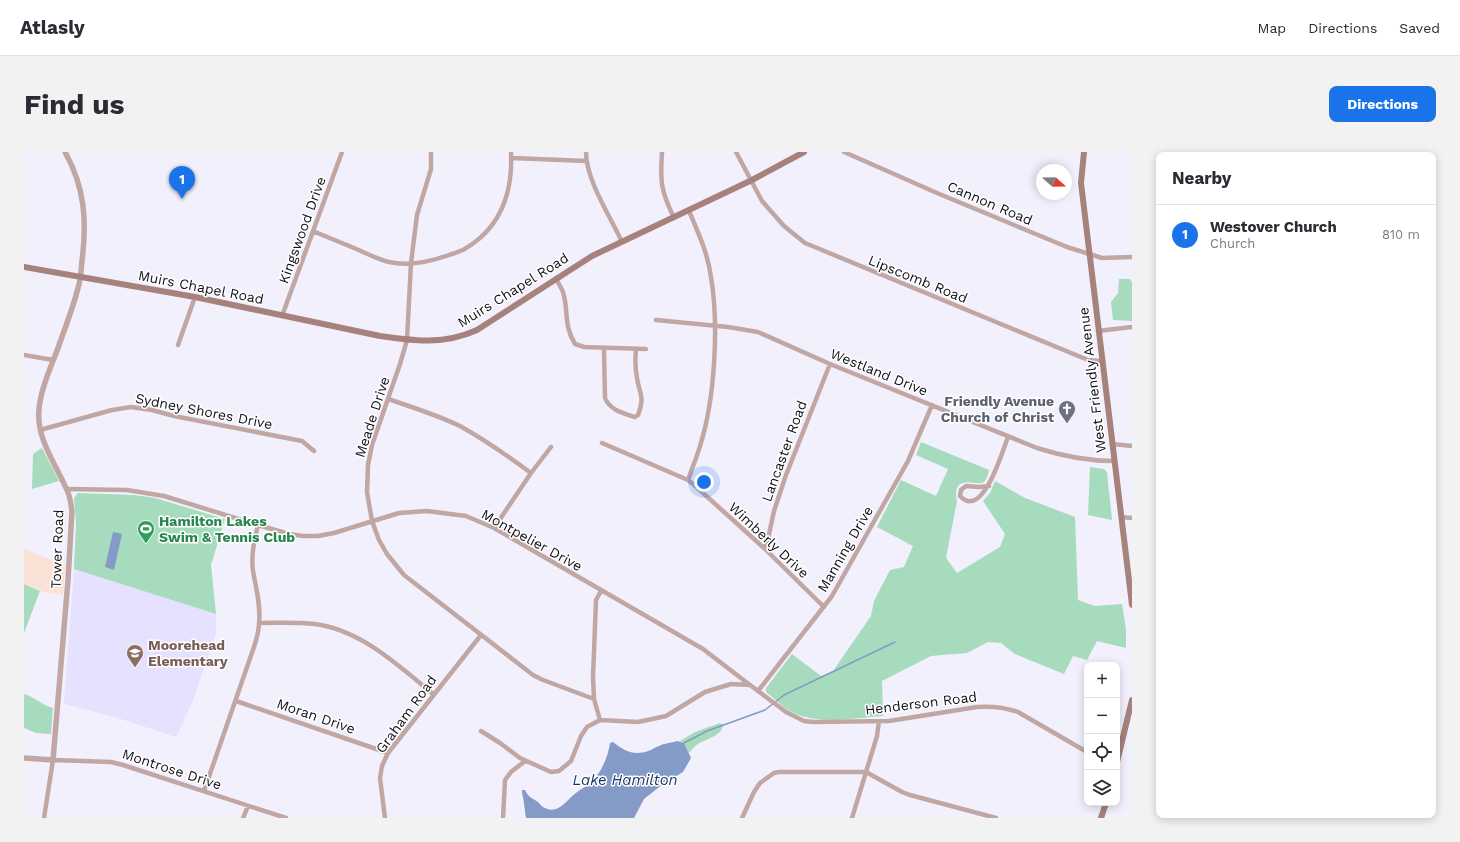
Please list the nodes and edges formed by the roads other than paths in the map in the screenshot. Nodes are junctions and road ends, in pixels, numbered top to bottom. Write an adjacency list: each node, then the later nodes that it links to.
1 (65, 152): 22 (street, Tower Road)
2 (342, 152): 16 (street, Kingswood Drive)
3 (431, 152): 20 (street, Meade Drive)
4 (511, 152): 11 (street)
5 (586, 152): 12 (street)
6 (662, 152): 15 (street)
7 (736, 152): 13 (street, Lipscomb Road)
8 (804, 152): 13 (main road, Muirs Chapel Road)
9 (844, 152): 18 (street, Cannon Road)
10 (1084, 152): 18 (main road, West Friendly Avenue)
11 (512, 158): 12 (street); 20 (street)
12 (586, 161): 17 (street)
13 (752, 180): 14 (main road, Muirs Chapel Road); 37 (street, Lipscomb Road)
14 (689, 211): 15 (main road, Muirs Chapel Road); 27 (street)
15 (674, 218): 17 (main road, Muirs Chapel Road)
16 (313, 231): 20 (street); 25 (street, Kingswood Drive)
17 (622, 242): 23 (main road, Muirs Chapel Road)
18 (1089, 253): 19 (street, Cannon Road); 29 (main road, West Friendly Avenue)
19 (1132, 257)
20 (411, 263): 30 (street, Meade Drive)
21 (24, 267): 22 (main road, Muirs Chapel Road)
22 (80, 277): 24 (main road, Muirs Chapel Road); 36 (street, Tower Road)
23 (556, 278): 30 (main road, Muirs Chapel Road); 32 (street)
24 (195, 297): 25 (main road, Muirs Chapel Road); 31 (street)
25 (282, 316): 30 (main road, Muirs Chapel Road)
26 (656, 320): 27 (street, Westland Drive)
27 (714, 325): 38 (street, Westland Drive); 50 (street)
28 (1132, 327): 29 (street)
29 (1098, 331): 37 (main road, West Friendly Avenue)
30 (407, 340): 39 (street, Meade Drive)
31 (178, 345)
32 (604, 348): 33 (street); 33 (street)
33 (636, 349): 34 (street)
34 (646, 349)
35 (24, 355): 36 (street)
36 (54, 360): 41 (street, Tower Road)
37 (1102, 361): 44 (main road, West Friendly Avenue)
38 (830, 364): 40 (street, Westland Drive); 58 (street, Lancaster Road)
39 (388, 399): 49 (street); 55 (street, Meade Drive)
40 (932, 405): 42 (street, Westland Drive); 61 (street, Manning Drive)
41 (40, 430): 47 (street, Sydney Shores Drive); 52 (street, Tower Road)
42 (1008, 437): 48 (street, Westland Drive); 51 (street)
43 (602, 443): 50 (street)
44 (1112, 444): 45 (street); 48 (main road, West Friendly Avenue)
45 (1132, 446)
46 (551, 447): 49 (street)
47 (314, 451)
48 (1114, 461): 53 (main road, West Friendly Avenue)
49 (531, 473): 57 (street)
50 (688, 480): 58 (street, Wimberly Drive)
51 (989, 486): 51 (street)
52 (67, 489): 56 (street, Montpelier Drive); 77 (street, Tower Road)
53 (1121, 517): 54 (street); 60 (main road, West Friendly Avenue)
54 (1132, 518)
55 (372, 521): 56 (street, Montpelier Drive); 57 (street, Montpelier Drive); 63 (street, Meade Drive)
56 (258, 526): 62 (street)
57 (494, 528): 59 (street, Montpelier Drive)
58 (764, 548): 61 (street, Wimberly Drive)
59 (601, 592): 64 (street, Montpelier Drive); 67 (street)
60 (1132, 605)
61 (824, 607): 65 (street, Manning Drive)
62 (259, 623): 66 (street); 69 (street)
63 (480, 634): 66 (street, Graham Road); 67 (street, Meade Drive)
64 (750, 685): 65 (street, Henderson Road); 70 (street)
65 (758, 691): 71 (street, Henderson Road)
66 (433, 694): 75 (street, Graham Road)
67 (594, 699): 70 (street)
68 (1132, 700): 74 (main road)
69 (236, 701): 75 (street, Moran Drive); 80 (street)
70 (600, 720): 78 (street)
71 (879, 721): 73 (street, Henderson Road); 79 (street)
72 (481, 731): 78 (street)
73 (1084, 750)
74 (1120, 750)
75 (388, 753): 87 (street, Graham Road)
76 (24, 758): 77 (street, Montrose Drive)
77 (53, 760): 80 (street, Montrose Drive); 83 (street, Tower Road)
78 (525, 761): 88 (street)
79 (866, 772): 89 (street); 90 (street); 91 (street)
80 (204, 792): 81 (street, Montrose Drive)
81 (248, 806): 84 (street); 85 (street, Montrose Drive)
82 (1105, 806): 92 (main road)
83 (44, 818)
84 (243, 818)
85 (286, 818)
86 (381, 818): 87 (street)
87 (384, 818)
88 (503, 818)
89 (742, 818)
90 (852, 818)
91 (996, 818)
92 (1101, 818)

